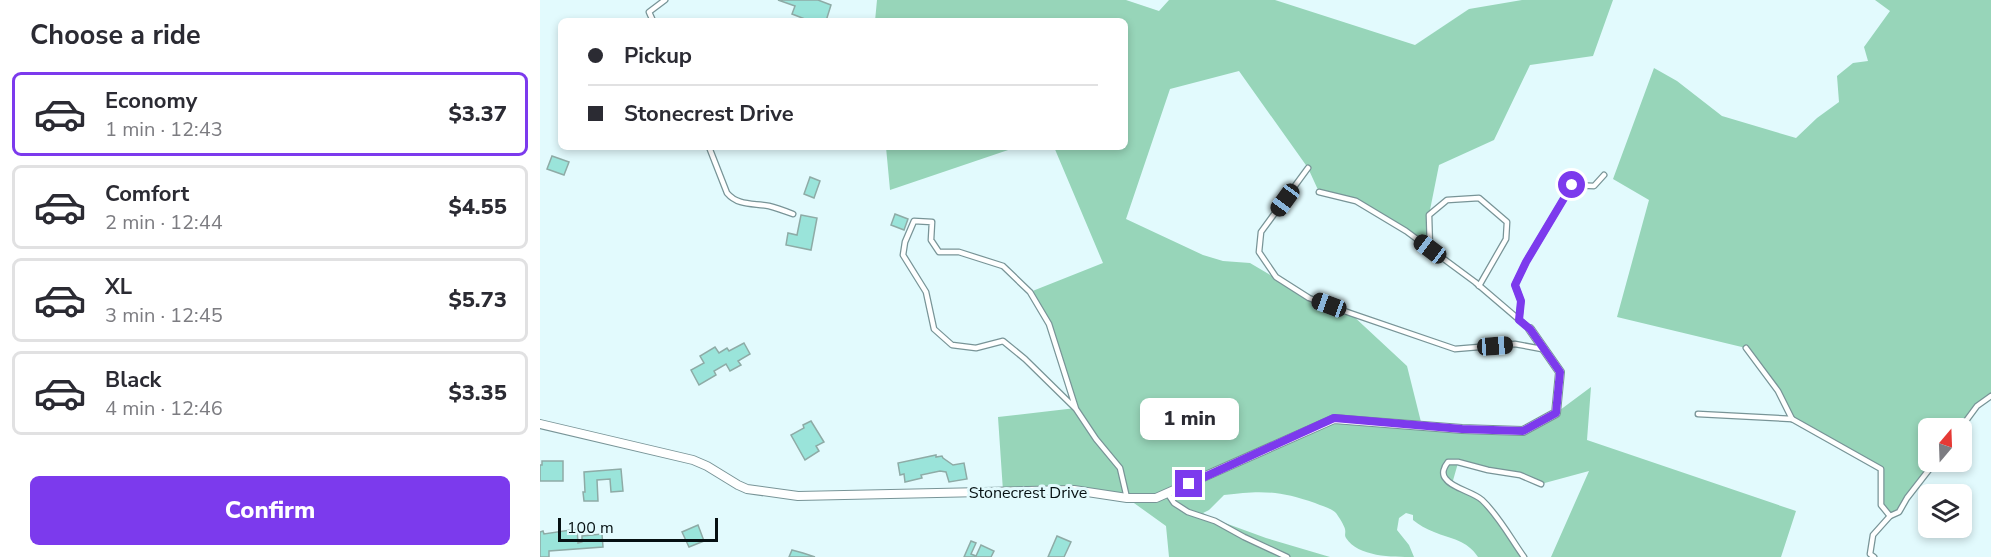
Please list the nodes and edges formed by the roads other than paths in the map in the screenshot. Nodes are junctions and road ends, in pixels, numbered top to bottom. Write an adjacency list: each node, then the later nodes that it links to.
1 (665, 0): 2 (lane)
2 (652, 18)
3 (710, 150): 7 (lane)
4 (1308, 168): 13 (lane)
5 (1604, 175): 10 (lane)
6 (1319, 192): 8 (lane)
7 (793, 214)
8 (1430, 249): 9 (lane); 9 (lane)
9 (1479, 286): 10 (lane)
10 (1519, 320): 11 (lane)
11 (1530, 329): 13 (street, Stonecrest Drive)
12 (1746, 348): 18 (lane)
13 (1544, 349): 22 (street, Stonecrest Drive)
14 (1991, 396): 17 (lane)
15 (1076, 409): 15 (lane); 23 (lane)
16 (1698, 414): 18 (lane)
17 (1968, 418)
18 (1792, 419): 24 (lane)
19 (540, 424): 23 (street, Stonecrest Drive)
20 (1927, 472): 24 (lane)
21 (1541, 484): 26 (lane)
22 (1168, 494): 23 (street, Stonecrest Drive); 25 (lane)
23 (1127, 498)
24 (1890, 516): 27 (lane)
25 (1287, 557)
26 (1524, 557)
27 (1874, 557)

